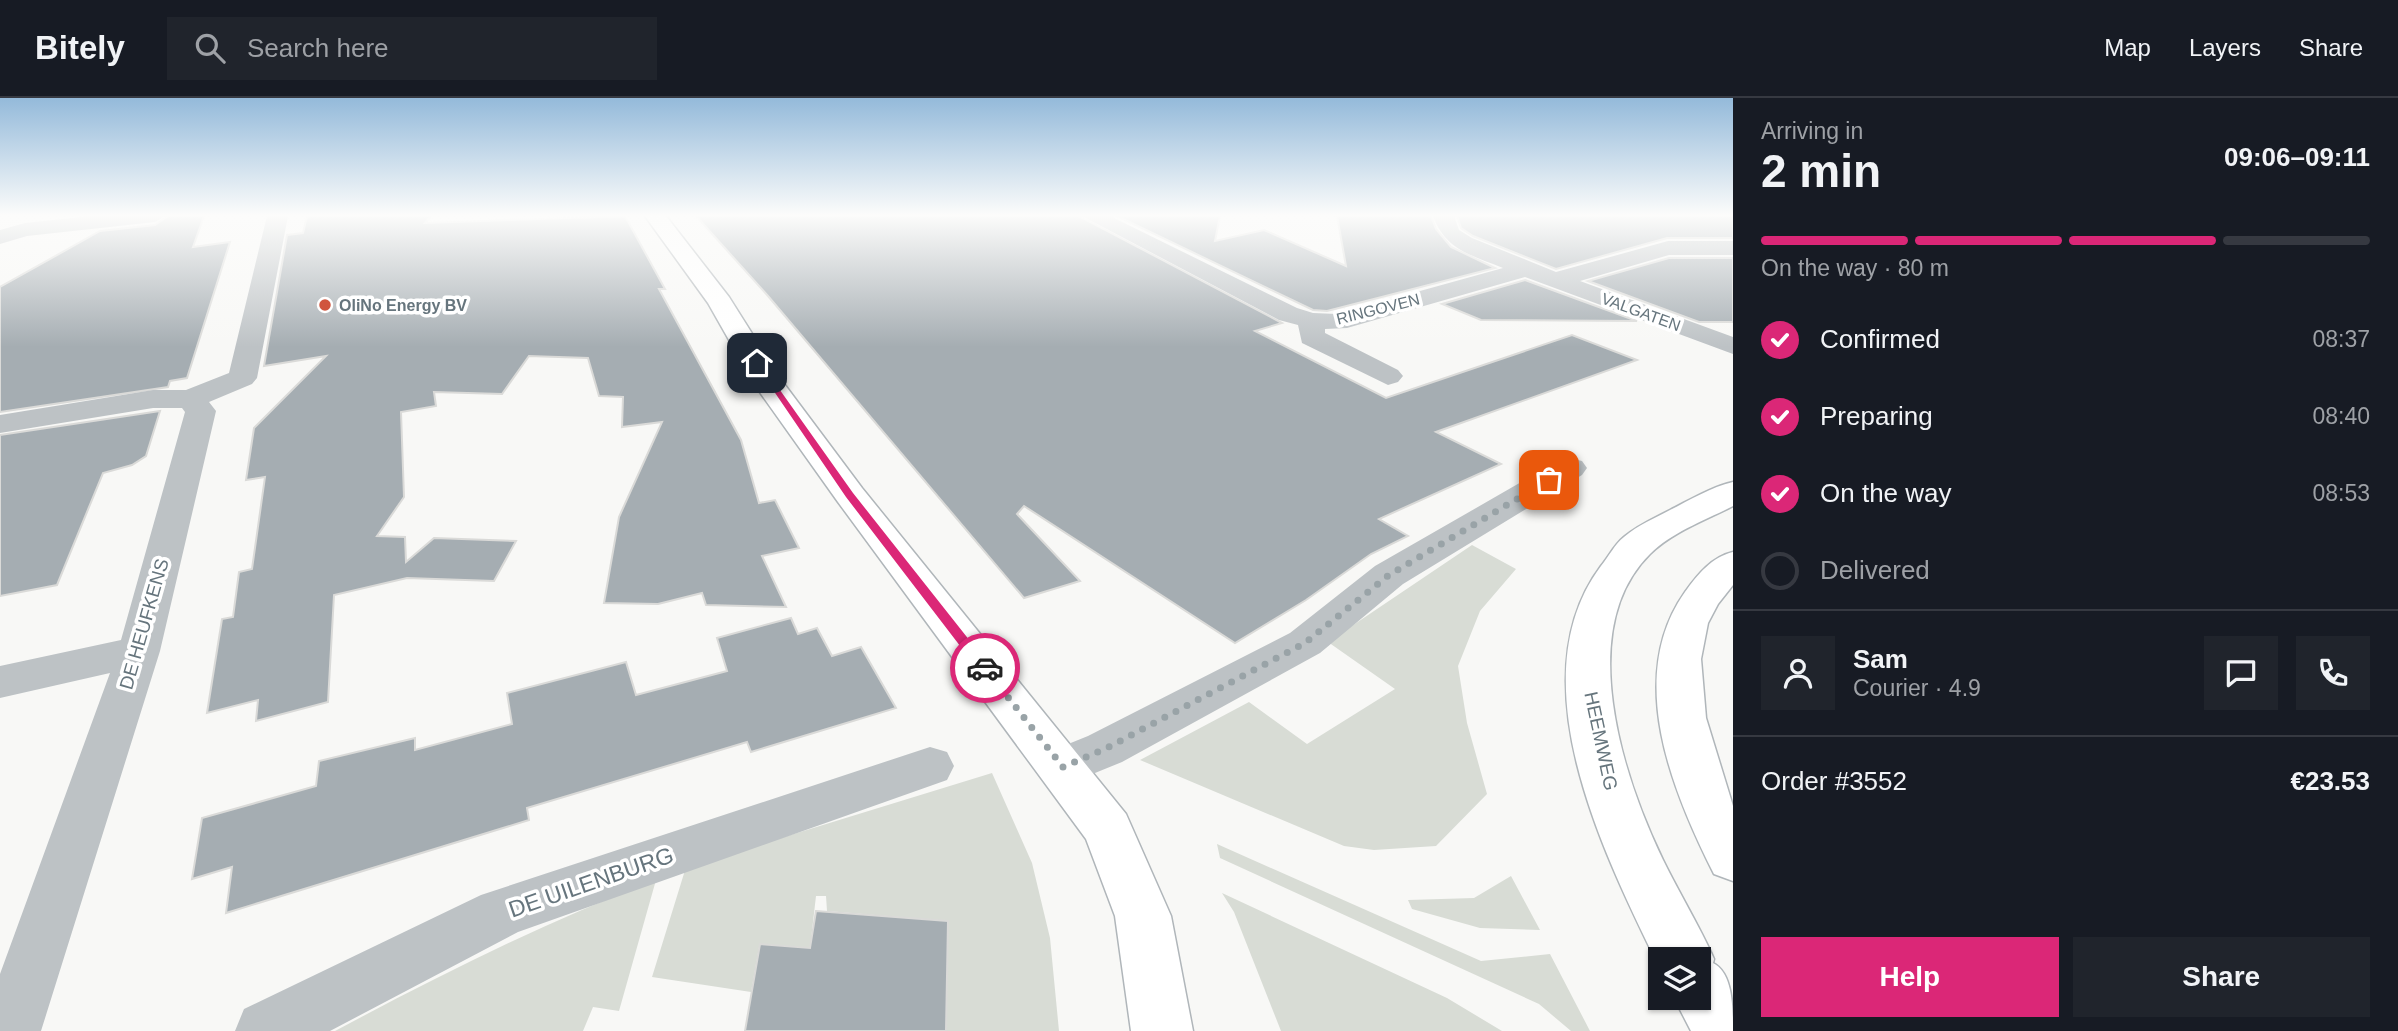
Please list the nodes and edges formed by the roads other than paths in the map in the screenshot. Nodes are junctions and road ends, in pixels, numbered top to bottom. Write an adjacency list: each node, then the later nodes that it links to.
1 (268, 260): 11 (street)
2 (688, 260): 19 (street)
3 (1193, 260): 8 (street, RINGOVEN)
4 (1503, 260): 6 (street, VALGATEN)
5 (1627, 260): 7 (street)
6 (1526, 269): 7 (street, VALGATEN); 8 (street, RINGOVEN)
7 (1555, 280): 9 (street, VALGATEN)
8 (1311, 321): 10 (street, RINGOVEN)
9 (1733, 346)
10 (1388, 376)
11 (190, 399): 12 (street); 16 (street, DE HEUFKENS)
12 (0, 424)
13 (1570, 468): 19 (street)
14 (1733, 492): 21 (street, HEEMWEG)
15 (1733, 564): 20 (street)
16 (139, 651): 17 (street); 23 (street, DE HEUFKENS)
17 (0, 682)
18 (930, 766): 24 (street, DE UILENBURG)
19 (1063, 767): 25 (street)
20 (1733, 858)
21 (1679, 947)
22 (1711, 1008): 26 (street)
23 (10, 1031)
24 (266, 1031)
25 (1162, 1031)
26 (1724, 1031)

